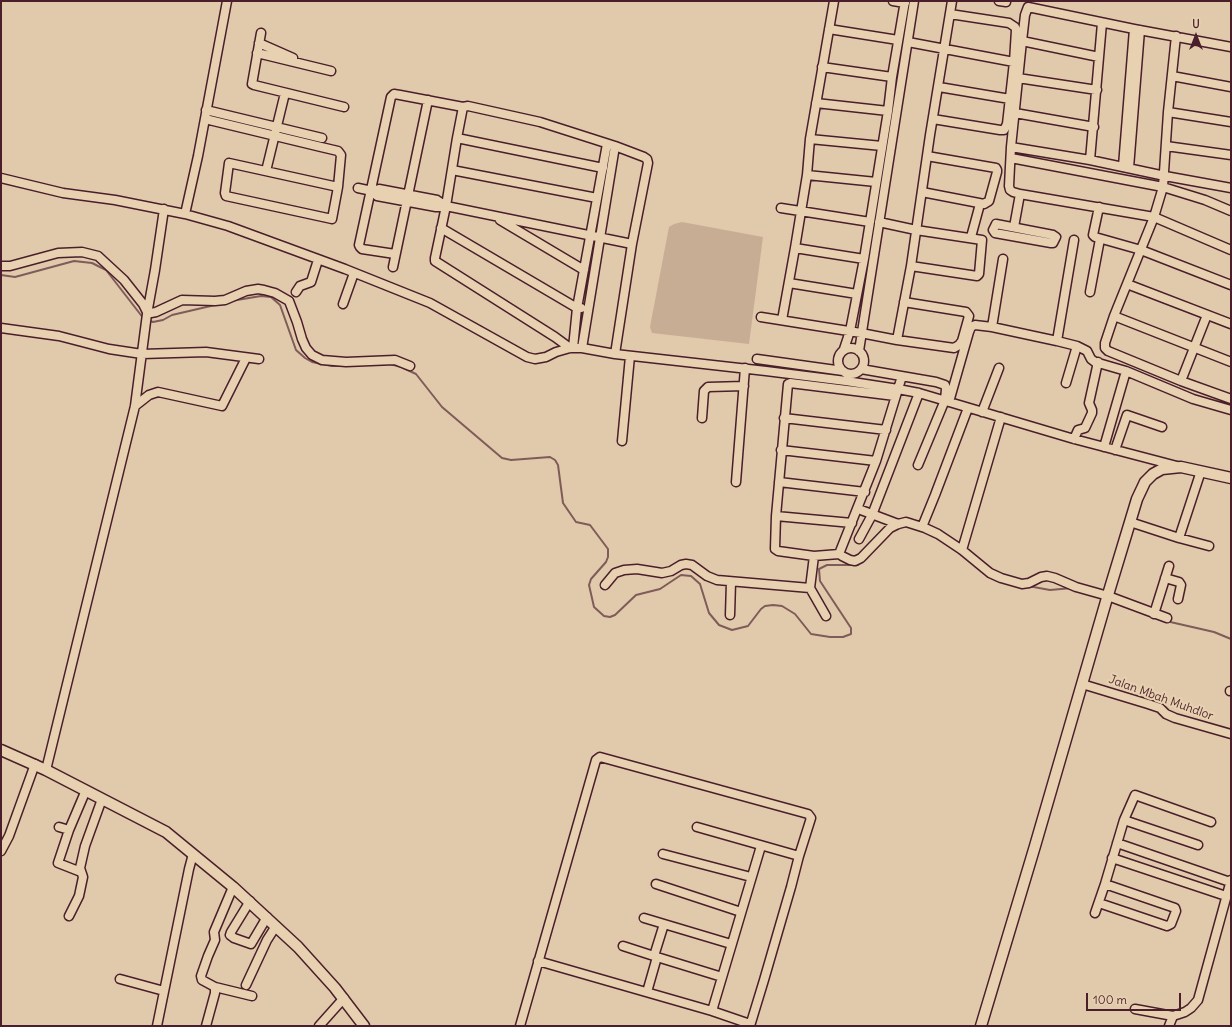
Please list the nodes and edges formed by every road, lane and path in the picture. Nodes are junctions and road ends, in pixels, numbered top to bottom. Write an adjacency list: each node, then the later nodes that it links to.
1 (227, 1): 41 (street)
2 (834, 1): 11 (street)
3 (893, 1): 6 (street)
4 (914, 1): 10 (street)
5 (952, 1): 7 (street)
6 (905, 2): 9 (street)
7 (950, 14): 20 (street); 25 (street)
8 (1102, 22): 12 (street); 16 (street); 22 (street)
9 (901, 25): 10 (street); 15 (street)
10 (910, 26): 17 (street)
11 (830, 28): 15 (street); 27 (street)
12 (1137, 30): 14 (street); 62 (street)
13 (261, 33): 18 (street)
14 (1176, 36): 19 (street); 29 (street)
15 (898, 40): 23 (street)
16 (1022, 41): 22 (street); 31 (street)
17 (908, 42): 20 (street); 24 (street)
18 (259, 43): 21 (street); 26 (street)
19 (1231, 47)
20 (944, 49): 25 (street); 32 (street)
21 (257, 53): 26 (street); 35 (street)
22 (1099, 57): 34 (street)
23 (894, 61): 24 (street); 30 (street)
24 (905, 62): 80 (street)
25 (1014, 62): 36 (street)
26 (313, 66): 28 (street)
27 (822, 67): 30 (street); 38 (street)
28 (331, 71)
29 (1172, 76): 33 (street); 43 (street)
30 (892, 77): 42 (street)
31 (1018, 78): 34 (street); 44 (street)
32 (938, 87): 36 (street); 46 (street)
33 (1231, 87)
34 (1097, 90): 49 (street)
35 (285, 93): 39 (street); 48 (street)
36 (1010, 99): 46 (street)
37 (428, 100): 40 (street); 74 (street); 77 (street)
38 (816, 103): 42 (street); 53 (street)
39 (344, 107)
40 (463, 107): 52 (street); 54 (street)
41 (206, 110): 45 (street); 48 (street)
42 (888, 111): 55 (street)
43 (1168, 112): 47 (street); 56 (street)
44 (1015, 113): 49 (street); 57 (street)
45 (205, 119): 50 (street); 88 (street)
46 (932, 119): 58 (street)
47 (1231, 122)
48 (277, 127): 50 (street); 51 (street)
49 (1094, 127): 61 (street)
50 (274, 136): 65 (street); 70 (street)
51 (322, 138)
52 (457, 138): 63 (street); 64 (street)
53 (810, 139): 55 (street); 66 (street)
54 (611, 145): 63 (street); 98 (street); 101 (street)
55 (882, 146): 69 (street)
56 (1166, 146): 59 (street); 67 (street)
57 (1011, 147): 60 (street); 61 (street)
58 (927, 156): 75 (street); 81 (street)
59 (1231, 156)
60 (1011, 158): 71 (street); 76 (street)
61 (1090, 160): 62 (street)
62 (1126, 167): 67 (street)
63 (602, 168): 78 (street)
64 (452, 170): 78 (street); 82 (street)
65 (266, 171): 70 (street); 70 (street)
66 (807, 175): 69 (street); 87 (street)
67 (1165, 176): 71 (street); 73 (street)
68 (1, 178): 85 (street)
69 (876, 182): 79 (street)
70 (338, 187)
71 (1164, 187): 86 (street); 90 (street)
72 (358, 188): 74 (street)
73 (1231, 188)
74 (372, 191): 77 (street); 105 (street)
75 (922, 192): 81 (street); 95 (street)
76 (1020, 194): 83 (street); 93 (street)
77 (408, 198): 82 (street); 105 (street)
78 (597, 198): 96 (street)
79 (873, 202): 80 (street); 91 (street)
80 (882, 203): 92 (street)
81 (980, 204): 97 (street)
82 (446, 206): 89 (street); 94 (street)
83 (1099, 207): 90 (street); 99 (street)
84 (781, 208): 87 (street)
85 (164, 209): 88 (street); 124 (street)
86 (1231, 211)
87 (801, 212): 91 (street); 102 (street)
88 (185, 214): 108 (street)
89 (494, 216): 96 (street); 112 (street)
90 (1154, 217): 103 (street); 104 (street)
91 (870, 222): 106 (street)
92 (879, 222): 95 (street); 133 (street)
93 (1014, 227): 93 (street)
94 (441, 228): 122 (street); 138 (street)
95 (916, 230): 97 (street); 110 (street)
96 (590, 236): 98 (street); 112 (street)
97 (971, 237): 110 (street)
98 (599, 238): 101 (street); 123 (street)
99 (1100, 239): 103 (street); 118 (street)
100 (1074, 240): 135 (street)
101 (632, 244): 142 (street)
102 (795, 248): 106 (street); 114 (street)
103 (1141, 250): 115 (street); 116 (street)
104 (1231, 250)
105 (395, 254): 111 (street)
106 (864, 259): 119 (street)
107 (1003, 259): 130 (street)
108 (318, 260): 113 (street); 117 (street)
109 (1, 266): 124 (street)
110 (911, 266): 120 (street)
111 (393, 267)
112 (584, 270): 122 (street)
113 (354, 273): 121 (street); 138 (street)
114 (789, 283): 119 (street); 128 (street)
115 (1127, 284): 125 (street); 126 (street)
116 (1231, 285)
117 (296, 292)
118 (1090, 292)
119 (857, 294): 132 (street)
120 (904, 302): 134 (street); 134 (street)
121 (343, 304)
122 (578, 308): 123 (street); 138 (street)
123 (588, 309): 138 (street)
124 (147, 313): 141 (street); 150 (street)
125 (1207, 315): 129 (street); 137 (street)
126 (1114, 316): 137 (street); 158 (street)
127 (760, 317): 128 (street)
128 (782, 320): 132 (street)
129 (1230, 322)
130 (992, 327): 135 (street); 164 (street)
131 (1, 328): 141 (street)
132 (850, 331): 133 (street); 139 (street)
133 (861, 333): 134 (street); 140 (street)
134 (897, 340)
135 (1057, 341): 136 (street)
136 (1077, 346): 148 (street); 159 (street)
137 (1195, 347): 149 (street); 158 (street)
138 (575, 348): 142 (street)
139 (844, 349): 140 (street); 156 (street)
140 (859, 351): 153 (street)
141 (142, 354): 144 (street); 165 (street)
142 (615, 354): 143 (street)
143 (630, 356): 151 (street); 175 (street)
144 (246, 358): 145 (street); 165 (street)
145 (259, 359)
146 (757, 359): 147 (street)
147 (767, 360): 154 (street); 156 (street)
148 (1098, 362): 155 (street); 174 (street)
149 (1231, 362)
150 (410, 366)
151 (745, 368): 154 (street); 160 (street)
152 (1000, 368): 168 (street)
153 (861, 369): 156 (street); 157 (street)
154 (766, 371): 156 (street)
155 (1126, 371): 167 (street); 176 (street)
156 (846, 375): 161 (street)
157 (902, 376): 161 (street); 164 (street)
158 (1181, 381): 163 (street)
159 (1066, 383)
160 (744, 386): 170 (street); 184 (street)
161 (896, 393): 162 (street); 171 (street); 173 (street)
162 (919, 393): 164 (street); 188 (street)
163 (1231, 400)
164 (947, 401): 166 (street); 180 (street)
165 (135, 406): 215 (street)
166 (968, 408): 168 (street); 193 (street)
167 (1231, 410)
168 (982, 412): 169 (street)
169 (1001, 417): 174 (street); 197 (street)
170 (702, 418)
171 (784, 418): 173 (street); 177 (street)
172 (1162, 427): 178 (street)
173 (886, 430): 179 (street)
174 (1074, 439): 176 (street)
175 (622, 441)
176 (1104, 447): 178 (street)
177 (781, 450): 179 (street); 185 (street)
178 (1115, 450): 181 (street)
179 (876, 461): 186 (street)
180 (918, 465)
181 (1181, 467): 182 (main road); 190 (main road)
182 (1201, 471): 183 (main road); 194 (street)
183 (1231, 478)
184 (736, 482)
185 (779, 482): 186 (street); 189 (street)
186 (865, 492): 191 (street)
187 (861, 510): 188 (street)
188 (872, 515): 192 (street); 195 (street)
189 (776, 516): 191 (street); 198 (street)
190 (1130, 522): 194 (street); 206 (main road)
191 (852, 523): 198 (street)
192 (898, 524): 193 (street); 199 (street)
193 (922, 527): 197 (street)
194 (1179, 538): 196 (street)
195 (859, 539)
196 (1209, 546)
197 (962, 550): 206 (street)
198 (814, 556): 204 (street)
199 (842, 556)
200 (1169, 566): 201 (street)
201 (1165, 578): 205 (street); 207 (street)
202 (731, 582): 203 (street); 204 (street); 208 (street)
203 (605, 585)
204 (810, 588): 209 (street)
205 (1178, 599)
206 (1107, 600): 207 (street); 211 (main road)
207 (1154, 614): 210 (street)
208 (730, 615)
209 (826, 616)
210 (1167, 618)
211 (1082, 684): 212 (street, Jalan Mbah Muhdlor); 268 (main road)
212 (1231, 734)
213 (1, 750): 214 (main road)
214 (35, 764): 215 (main road); 226 (street)
215 (46, 770): 216 (main road)
216 (86, 790): 217 (main road); 222 (street)
217 (102, 799): 227 (main road); 231 (street)
218 (1124, 820): 219 (street); 223 (street); 224 (street)
219 (1211, 822)
220 (59, 827): 222 (street)
221 (697, 827): 225 (street)
222 (69, 830): 231 (street)
223 (1116, 843): 230 (street); 233 (street)
224 (1198, 845)
225 (761, 846): 229 (street); 232 (street)
226 (1, 851)
227 (193, 854): 236 (main road); 255 (street)
228 (663, 854): 232 (street)
229 (799, 856): 250 (street); 262 (street)
230 (1112, 858): 235 (street); 237 (street)
231 (81, 872): 242 (street)
232 (751, 877): 240 (street)
233 (1231, 881): 237 (street)
234 (656, 884): 240 (street)
235 (1105, 884): 239 (street); 239 (street)
236 (233, 887): 238 (main road); 254 (street)
237 (1226, 896): 261 (street)
238 (250, 901): 243 (main road); 243 (street)
239 (1099, 903): 241 (street)
240 (741, 912): 247 (street)
241 (1095, 913)
242 (69, 916)
243 (267, 917): 246 (main road)
244 (644, 918): 245 (street)
245 (664, 924): 247 (street); 249 (street)
246 (276, 926): 253 (street); 258 (main road)
247 (731, 944): 251 (street)
248 (623, 946): 249 (street)
249 (655, 957): 251 (street); 256 (street)
250 (538, 961): 256 (street); 267 (street)
251 (722, 977): 260 (street)
252 (120, 979): 255 (street)
253 (246, 985)
254 (215, 987): 257 (street); 264 (street)
255 (164, 991): 263 (street)
256 (647, 992): 260 (street)
257 (252, 996)
258 (344, 998): 265 (street); 266 (main road)
259 (1135, 1009): 261 (street)
260 (712, 1011): 262 (street)
261 (1173, 1016): 269 (street)
262 (750, 1025)
263 (157, 1026)
264 (206, 1026)
265 (319, 1026)
266 (364, 1026)
267 (520, 1026)
268 (981, 1026)
269 (1169, 1026)

